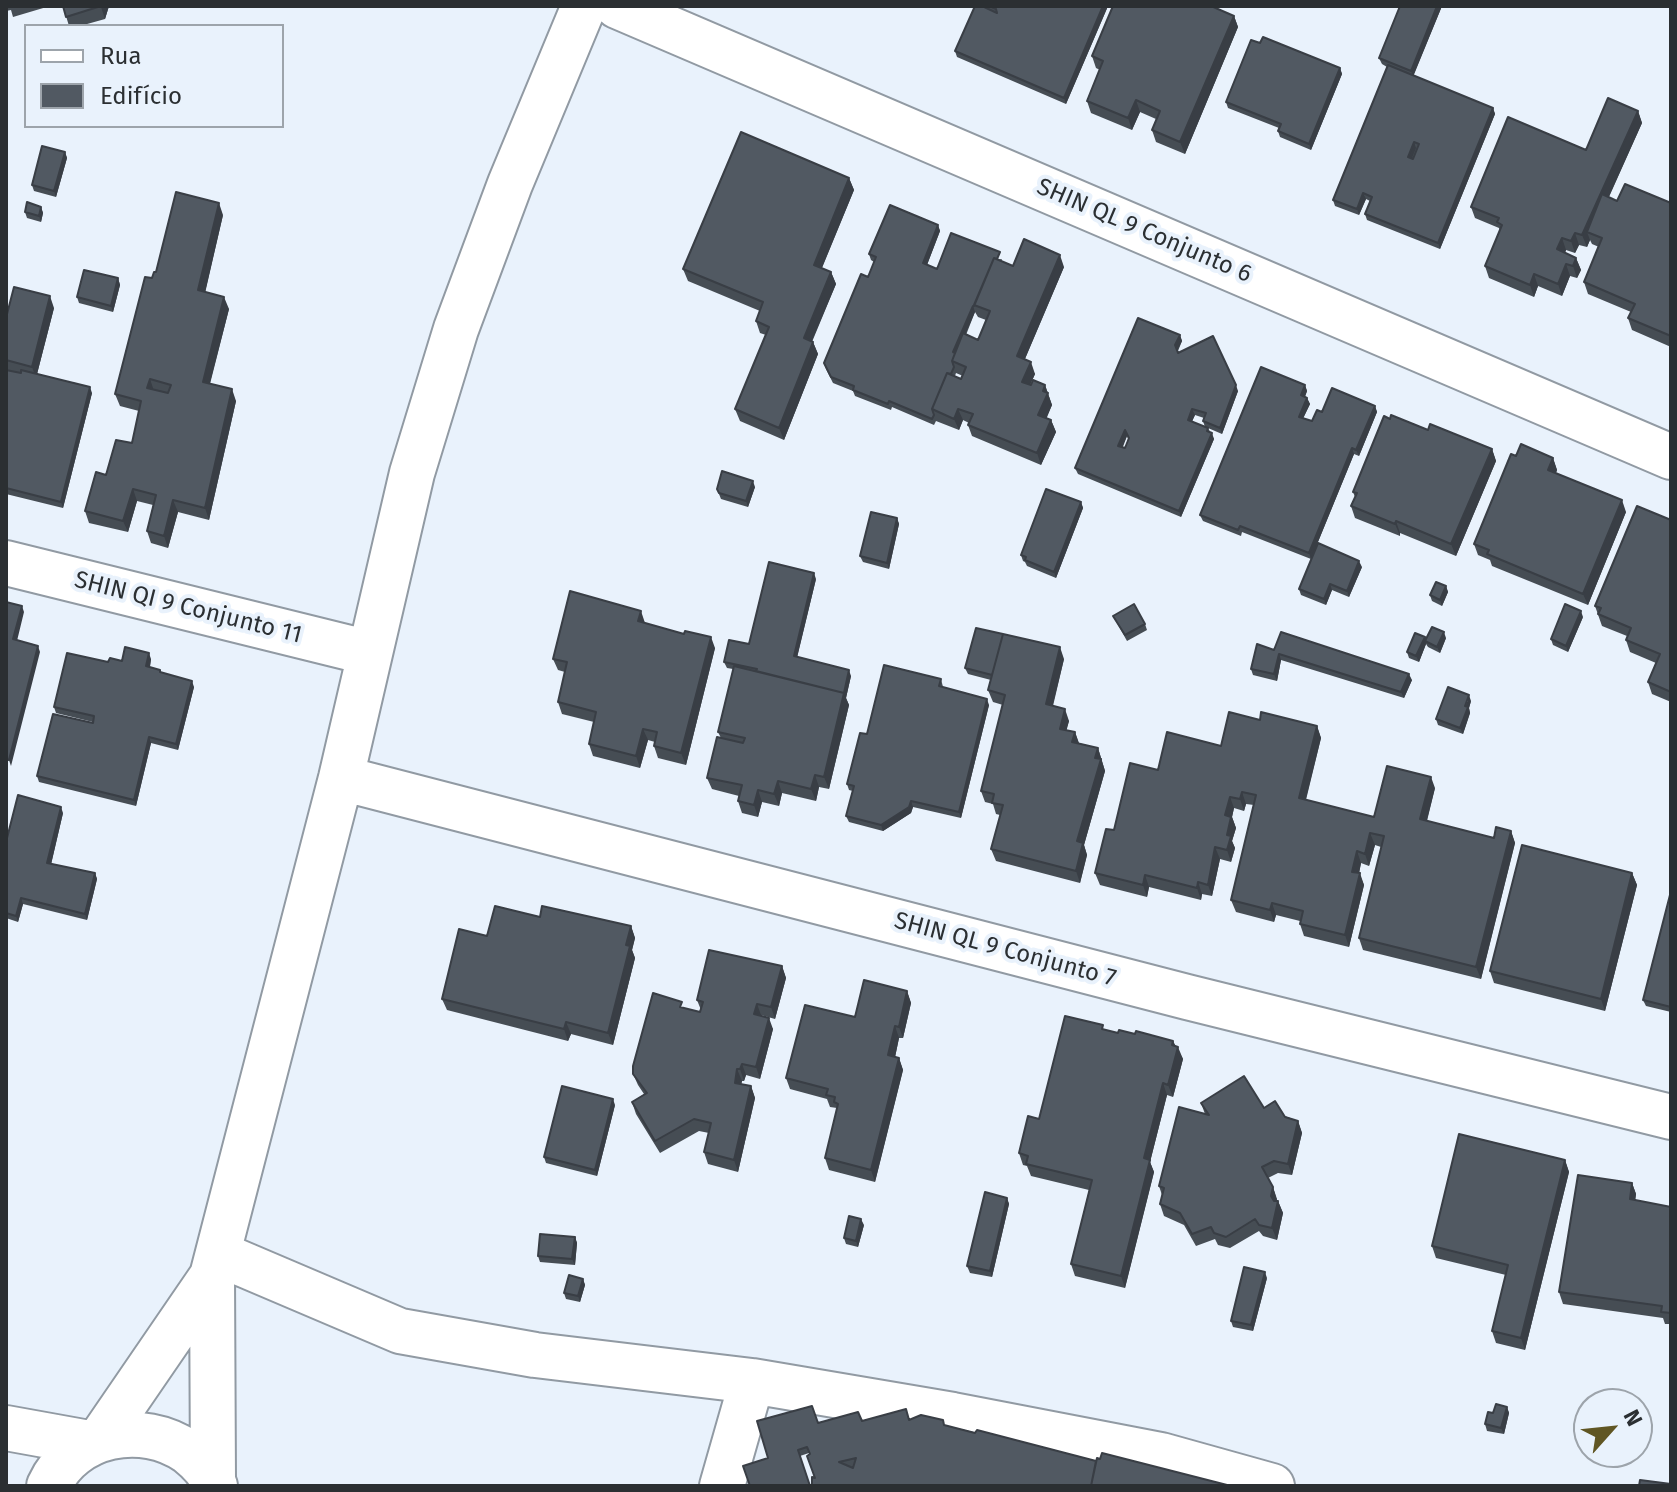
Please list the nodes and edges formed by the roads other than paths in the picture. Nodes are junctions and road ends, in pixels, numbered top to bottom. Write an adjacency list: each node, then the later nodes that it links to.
1 (584, 6): 5 (street)
2 (617, 6): 3 (street, SHIN QL 9 Conjunto 6)
3 (1671, 457)
4 (6, 563): 5 (street, SHIN QI 9 Conjunto 11)
5 (370, 653): 6 (street)
6 (341, 778): 7 (street, SHIN QL 9 Conjunto 7); 8 (street)
7 (1671, 1117)
8 (215, 1265): 9 (street); 11 (street); 12 (street)
9 (752, 1381): 14 (street); 15 (street)
10 (6, 1428): 11 (street)
11 (95, 1441): 12 (street); 13 (street)
12 (214, 1483)
13 (49, 1486)
14 (722, 1486)
15 (1272, 1486)

